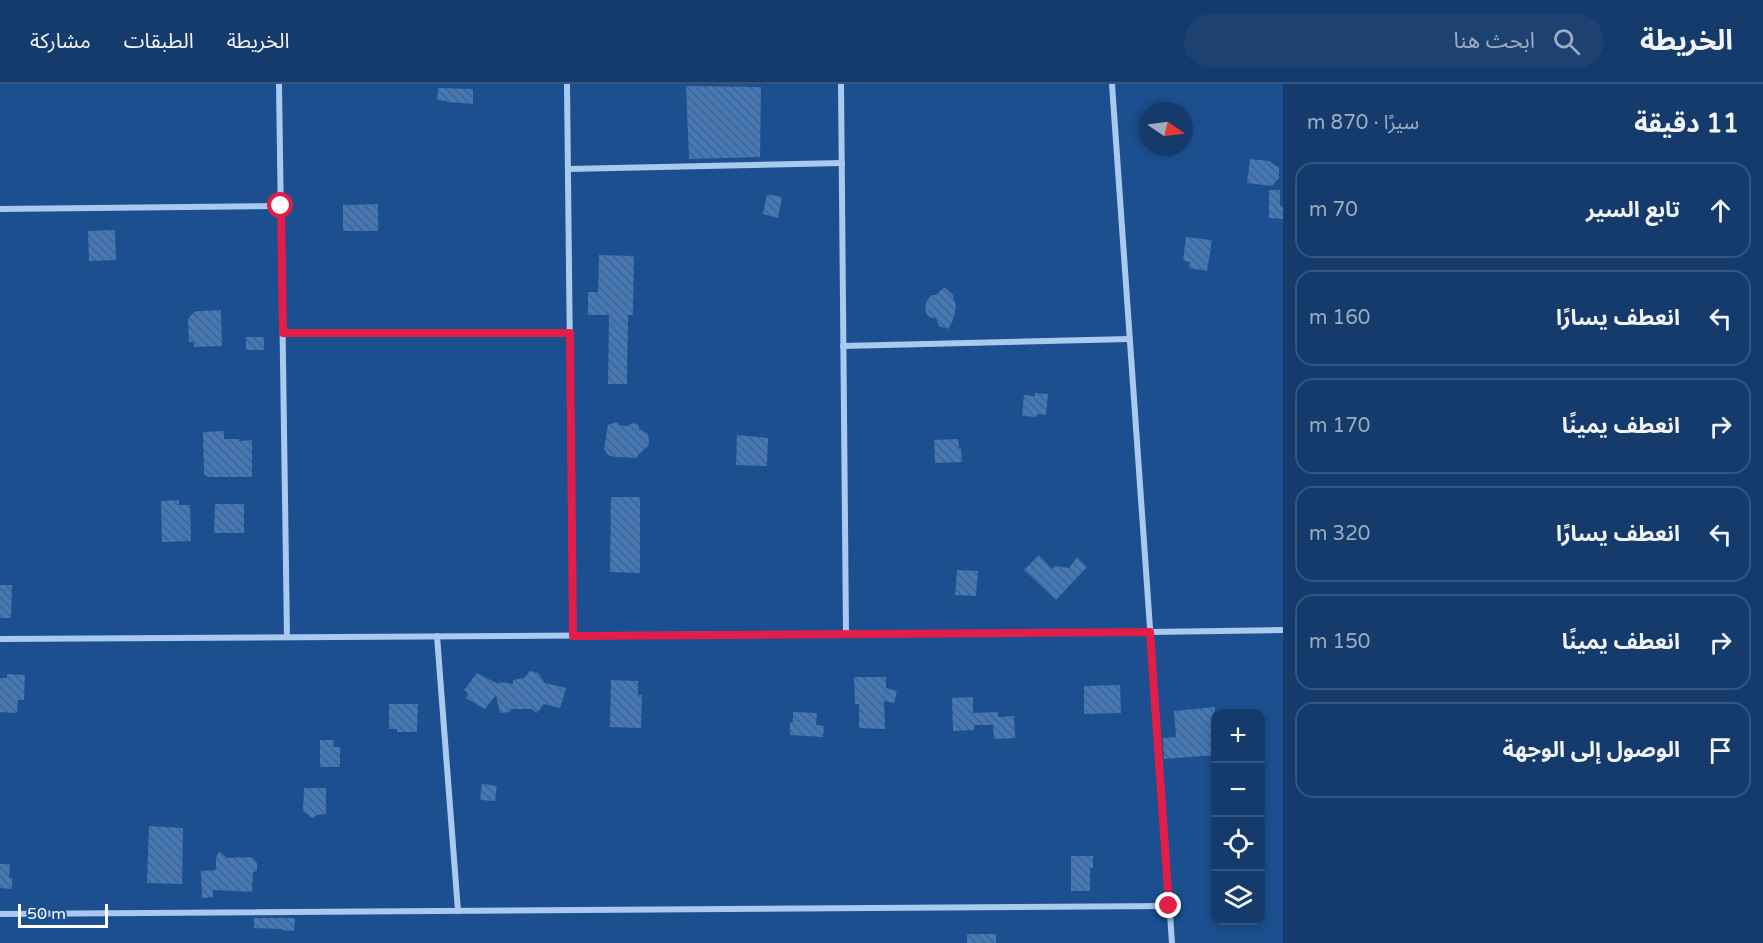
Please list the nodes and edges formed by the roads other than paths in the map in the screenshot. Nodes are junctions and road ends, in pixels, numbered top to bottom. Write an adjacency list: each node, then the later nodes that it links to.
1 (279, 84): 7 (street)
2 (567, 84): 6 (street)
3 (841, 84): 5 (street)
4 (1112, 84): 11 (street)
5 (842, 163): 6 (street); 12 (street)
6 (568, 169): 10 (street)
7 (281, 206): 8 (street); 9 (street)
8 (0, 209)
9 (283, 333): 10 (street); 18 (street)
10 (570, 333): 17 (street)
11 (1130, 339): 12 (street); 14 (street)
12 (843, 345): 15 (street)
13 (1283, 630): 14 (street)
14 (1150, 632): 15 (street); 20 (street)
15 (846, 634): 17 (street)
16 (438, 636): 17 (street); 18 (street); 21 (street)
17 (573, 636)
18 (287, 637): 19 (street)
19 (0, 639)
20 (1169, 906): 21 (street); 23 (street)
21 (458, 911): 22 (street)
22 (0, 914)
23 (1172, 943)

